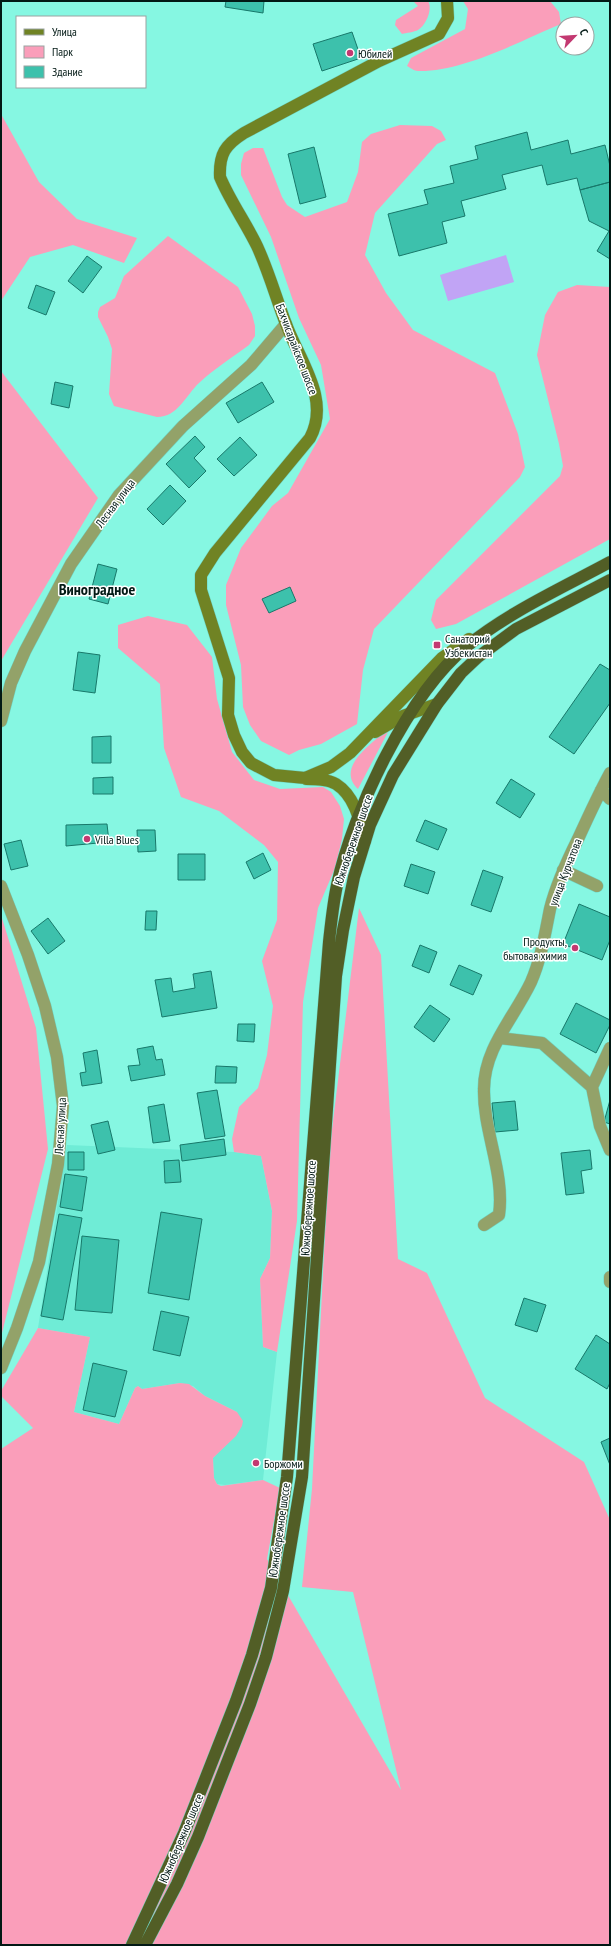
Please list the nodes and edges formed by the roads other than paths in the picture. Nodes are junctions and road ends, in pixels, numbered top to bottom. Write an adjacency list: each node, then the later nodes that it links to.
1 (447, 1): 2 (main road, Бахчисарайское шоссе)
2 (286, 324): 7 (street, Лесная улица); 10 (main road, Бахчисарайское шоссе)
3 (610, 562): 5 (highway, Южнобережное шоссе)
4 (610, 580): 6 (highway, Южнобережное шоссе)
5 (492, 627): 8 (main road, Бахчисарайское шоссе); 13 (highway, Южнобережное шоссе)
6 (437, 704): 8 (main road); 14 (highway, Южнобережное шоссе)
7 (1, 721)
8 (365, 737): 10 (main road, Бахчисарайское шоссе)
9 (610, 773): 11 (street, улица Курчатова)
10 (305, 778): 13 (main road)
11 (601, 790): 12 (street); 15 (street, улица Курчатова)
12 (610, 799)
13 (359, 816): 14 (main road); 26 (highway, Южнобережное шоссе)
14 (365, 841): 27 (highway, Южнобережное шоссе)
15 (563, 870): 17 (street); 18 (street, улица Курчатова)
16 (1, 886): 25 (street, Лесная улица)
17 (597, 886)
18 (499, 1038): 20 (street); 22 (street, улица Курчатова)
19 (610, 1048): 20 (street)
20 (592, 1087): 21 (street)
21 (610, 1150)
22 (484, 1225)
23 (610, 1277): 24 (street)
24 (610, 1282)
25 (1, 1368)
26 (287, 1477): 27 (highway); 28 (highway, Южнобережное шоссе)
27 (302, 1477): 29 (highway, Южнобережное шоссе)
28 (132, 1945)
29 (145, 1945)

